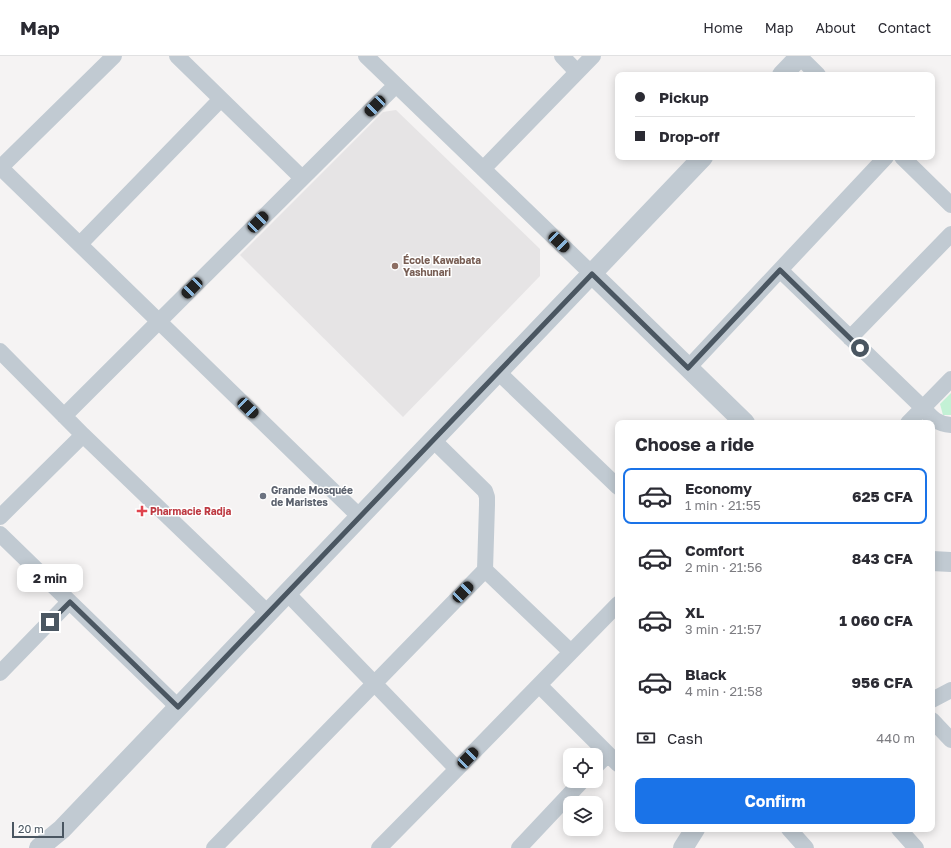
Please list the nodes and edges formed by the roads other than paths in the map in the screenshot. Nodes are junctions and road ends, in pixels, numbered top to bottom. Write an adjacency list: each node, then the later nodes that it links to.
1 (114, 56): 15 (street)
2 (177, 56): 11 (street)
3 (366, 56): 10 (street)
4 (562, 56): 7 (street)
5 (593, 56): 7 (street)
6 (799, 56): 8 (street); 9 (street)
7 (577, 72): 16 (street)
8 (785, 72)
9 (815, 72)
10 (396, 85): 16 (street); 17 (street)
11 (221, 99): 17 (street); 20 (street)
12 (700, 160): 22 (street)
13 (883, 160): 21 (street)
14 (905, 160): 18 (street)
15 (0, 168): 20 (street)
16 (483, 169): 22 (street)
17 (302, 178): 23 (street)
18 (951, 205)
19 (951, 234): 24 (street)
20 (80, 244): 23 (street)
21 (780, 270): 24 (street); 26 (street)
22 (592, 274): 26 (street); 27 (street)
23 (159, 321): 30 (street); 38 (street)
24 (850, 338): 29 (street)
25 (0, 351): 30 (street)
26 (688, 368): 31 (street)
27 (498, 372): 35 (street); 36 (street)
28 (951, 379): 29 (street)
29 (923, 408): 32 (street); 33 (street)
30 (64, 416): 34 (street)
31 (742, 420)
32 (911, 420)
33 (951, 425)
34 (83, 435): 37 (street); 46 (street)
35 (433, 440): 38 (street); 42 (street)
36 (615, 484)
37 (0, 517)
38 (360, 517): 43 (street)
39 (0, 534): 44 (street)
40 (935, 561): 41 (street)
41 (951, 562)
42 (485, 570): 47 (street); 49 (street)
43 (286, 593): 46 (street); 49 (street)
44 (70, 602): 48 (street); 53 (street)
45 (615, 611): 47 (street)
46 (268, 613): 53 (street)
47 (571, 652): 50 (street)
48 (0, 673)
49 (374, 684): 58 (street); 63 (street)
50 (539, 685): 56 (street); 58 (street)
51 (951, 690): 52 (street)
52 (935, 698)
53 (178, 707): 62 (street)
54 (935, 723): 55 (street)
55 (951, 740)
56 (613, 759): 57 (street)
57 (603, 763)
58 (458, 769): 64 (street)
59 (575, 788): 65 (street)
60 (792, 832): 66 (street)
61 (902, 832): 67 (street)
62 (39, 848)
63 (214, 848)
64 (379, 848)
65 (519, 848)
66 (806, 848)
67 (916, 848)

